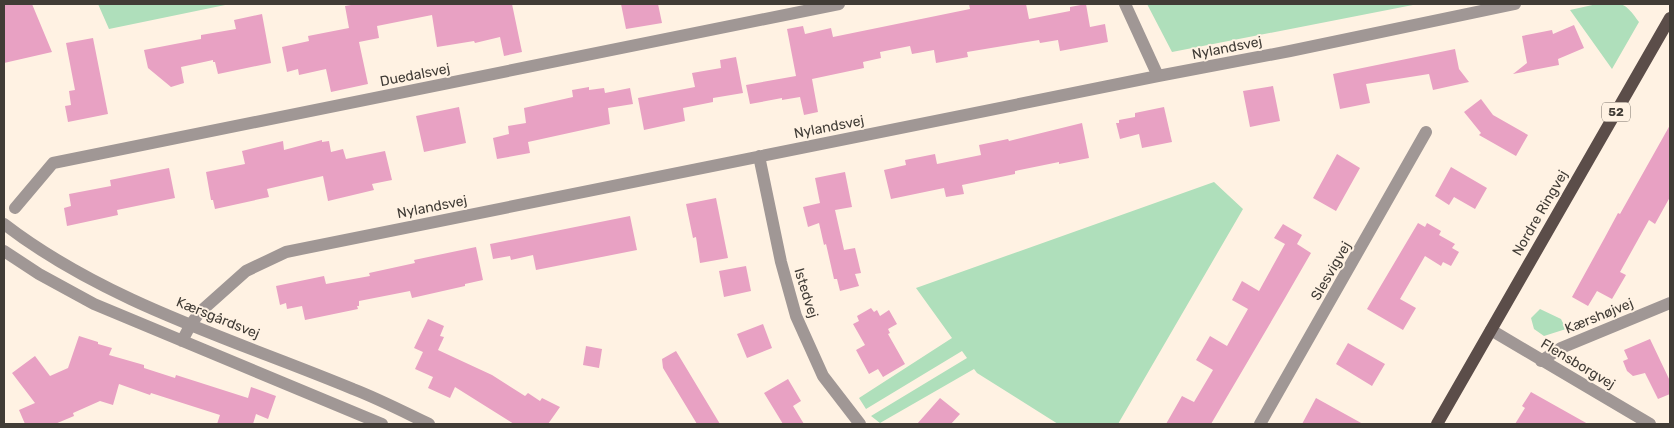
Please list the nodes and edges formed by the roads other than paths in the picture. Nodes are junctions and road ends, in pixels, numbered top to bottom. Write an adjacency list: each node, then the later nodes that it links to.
1 (839, 4): 8 (street, Duedalsvej)
2 (1125, 4): 5 (street)
3 (1515, 4): 5 (street, Nylandsvej)
4 (1670, 18): 13 (main road, Nordre Ringvej / 52)
5 (1158, 76): 7 (street, Nylandsvej)
6 (1426, 132): 19 (street, Slesvigvej)
7 (759, 156): 12 (street, Nylandsvej); 18 (street, Istedvej)
8 (15, 208)
9 (4, 224): 12 (street, Kærsgårdsvej)
10 (4, 251): 14 (street)
11 (1670, 303): 15 (street, Kærshøjvej)
12 (191, 324): 14 (street, Nylandsvej); 17 (street, Kærsgårdsvej)
13 (1491, 330): 15 (street, Flensborgvej); 20 (main road, Nordre Ringvej / 52)
14 (182, 340): 16 (street)
15 (1541, 361): 21 (street, Flensborgvej)
16 (382, 424)
17 (429, 424)
18 (860, 424)
19 (1260, 424)
20 (1437, 424)
21 (1650, 424)

